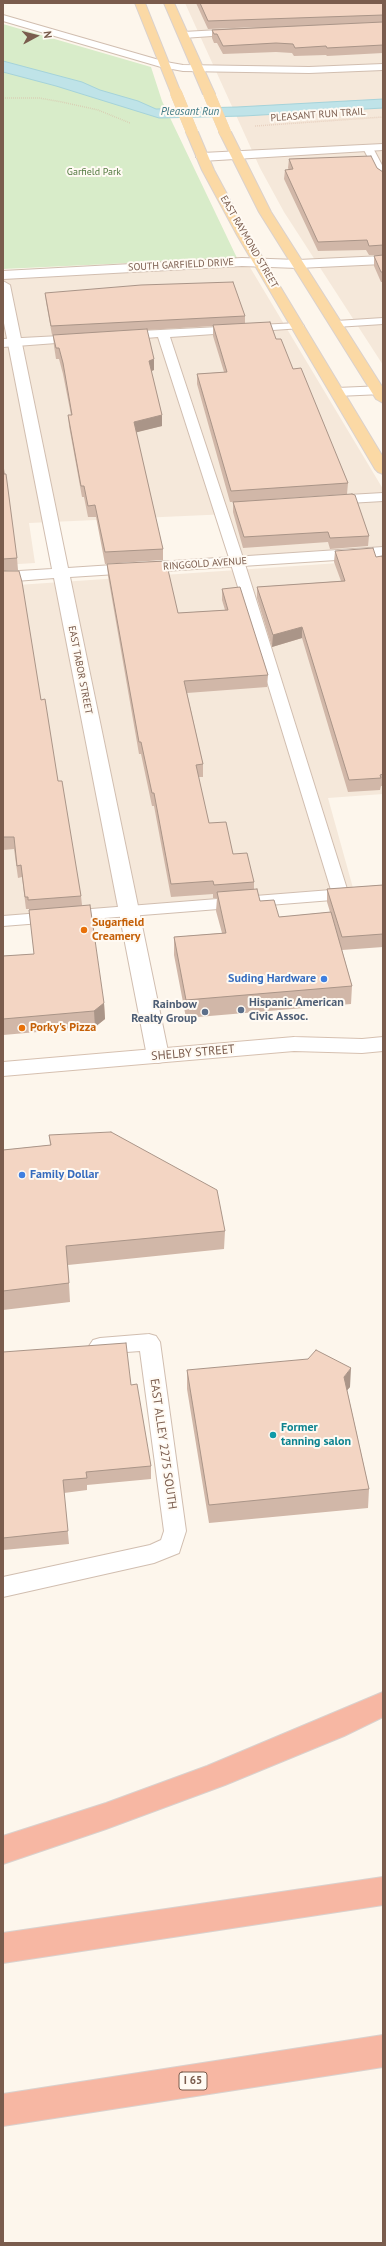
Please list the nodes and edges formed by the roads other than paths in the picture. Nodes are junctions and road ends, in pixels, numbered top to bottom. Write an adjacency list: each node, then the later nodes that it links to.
1 (140, 3): 6 (main road, EAST RAYMOND STREET)
2 (169, 3): 5 (main road)
3 (3, 18): 6 (street)
4 (244, 32): 5 (lane)
5 (183, 35): 8 (main road)
6 (165, 65): 8 (street); 12 (main road, EAST RAYMOND STREET, bridge)
7 (383, 68): 8 (street)
8 (198, 69): 11 (main road, bridge)
9 (383, 147): 10 (street)
10 (368, 148): 11 (street); 13 (lane)
11 (236, 155): 12 (street); 16 (main road)
12 (202, 157): 15 (main road, EAST RAYMOND STREET)
13 (383, 177)
14 (383, 260): 16 (street, SOUTH GARFIELD DRIVE)
15 (260, 263): 16 (street, SOUTH GARFIELD DRIVE); 17 (street, SOUTH GARFIELD DRIVE); 21 (main road, EAST RAYMOND STREET)
16 (298, 264): 20 (main road)
17 (3, 275)
18 (3, 285): 25 (street, EAST TABOR STREET)
19 (383, 321): 20 (lane)
20 (336, 324): 27 (main road)
21 (298, 326): 22 (lane); 26 (main road, EAST RAYMOND STREET)
22 (163, 334): 23 (lane); 32 (lane)
23 (109, 337)
24 (93, 338): 25 (lane)
25 (9, 343): 35 (street, EAST TABOR STREET)
26 (336, 392): 27 (street); 28 (main road, EAST RAYMOND STREET)
27 (381, 393)
28 (383, 469)
29 (383, 497): 30 (lane)
30 (318, 501)
31 (234, 507): 32 (lane)
32 (219, 508): 34 (lane)
33 (383, 552): 34 (street, RINGGOLD AVENUE)
34 (237, 561): 35 (street, RINGGOLD AVENUE); 38 (lane)
35 (61, 573): 36 (street, RINGGOLD AVENUE); 39 (street, EAST TABOR STREET)
36 (3, 577)
37 (383, 891): 38 (lane)
38 (341, 895): 39 (lane)
39 (129, 911): 40 (lane); 42 (street, EAST TABOR STREET)
40 (3, 921)
41 (383, 1044): 42 (street, SHELBY STREET)
42 (158, 1056): 43 (street, SHELBY STREET)
43 (3, 1069)
44 (80, 1348): 45 (lane, EAST ALLEY 2275 SOUTH)
45 (3, 1587)
46 (383, 1704): 47 (highway)
47 (3, 1850)
48 (383, 1891): 49 (highway)
49 (3, 1948)
50 (383, 2051): 51 (highway, I 65)
51 (3, 2110)

